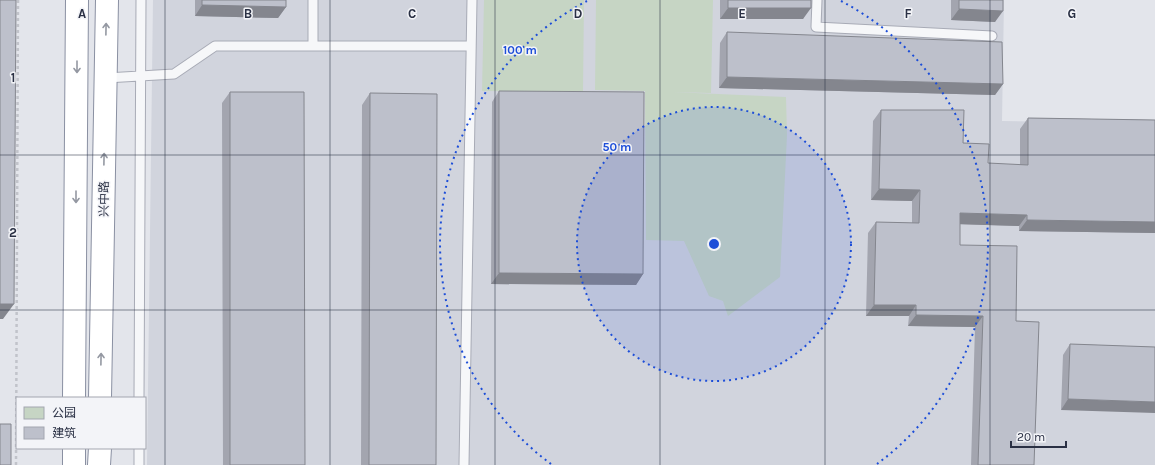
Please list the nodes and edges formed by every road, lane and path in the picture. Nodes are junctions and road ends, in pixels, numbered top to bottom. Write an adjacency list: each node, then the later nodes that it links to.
1 (18, 0): 13 (path)
2 (77, 0): 14 (highway, one-way to 14)
3 (107, 0): 12 (highway, 兴中路, one-way to 3)
4 (141, 0): 11 (lane)
5 (313, 0): 9 (lane)
6 (472, 0): 10 (lane)
7 (817, 0): 8 (lane)
8 (992, 36)
9 (313, 46): 10 (lane); 11 (lane)
10 (471, 46): 25 (lane)
11 (140, 76): 12 (lane); 16 (lane)
12 (106, 78): 15 (highway, 兴中路, one-way to 12)
13 (16, 397)
14 (74, 397)
15 (100, 397)
16 (139, 397)
17 (16, 449): 21 (path)
18 (74, 449): 22 (highway)
19 (100, 449): 23 (highway)
20 (139, 449): 24 (lane)
21 (16, 465)
22 (74, 465)
23 (99, 465)
24 (139, 465)
25 (464, 465)

